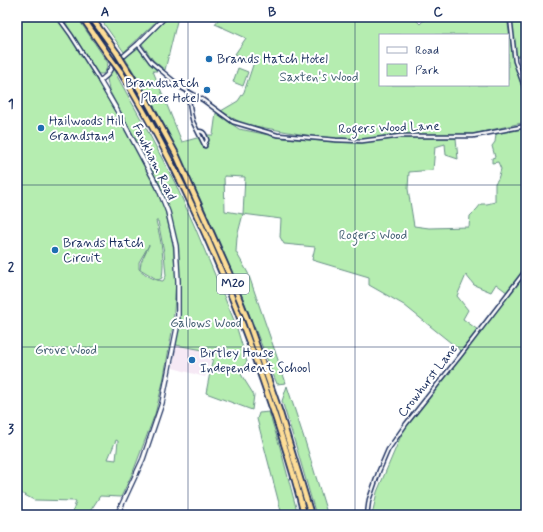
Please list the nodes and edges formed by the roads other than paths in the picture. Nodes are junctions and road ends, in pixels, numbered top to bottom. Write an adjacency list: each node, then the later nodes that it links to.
1 (58, 17): 7 (street)
2 (82, 17): 16 (highway, M20, bridge)
3 (91, 17): 17 (highway, M20, bridge)
4 (165, 17): 6 (street)
5 (510, 17): 8 (street)
6 (138, 44): 7 (street); 9 (street, Rogers Wood Lane)
7 (100, 81): 15 (street, Fawkham Road)
8 (526, 91)
9 (188, 92): 10 (street, Rogers Wood Lane); 11 (street)
10 (195, 96): 11 (street); 12 (street, Rogers Wood Lane)
11 (189, 100): 13 (street)
12 (526, 126)
13 (198, 130): 13 (street)
14 (526, 270): 18 (street, Crowhurst Lane)
15 (117, 515)
16 (304, 515)
17 (311, 515)
18 (366, 515)

